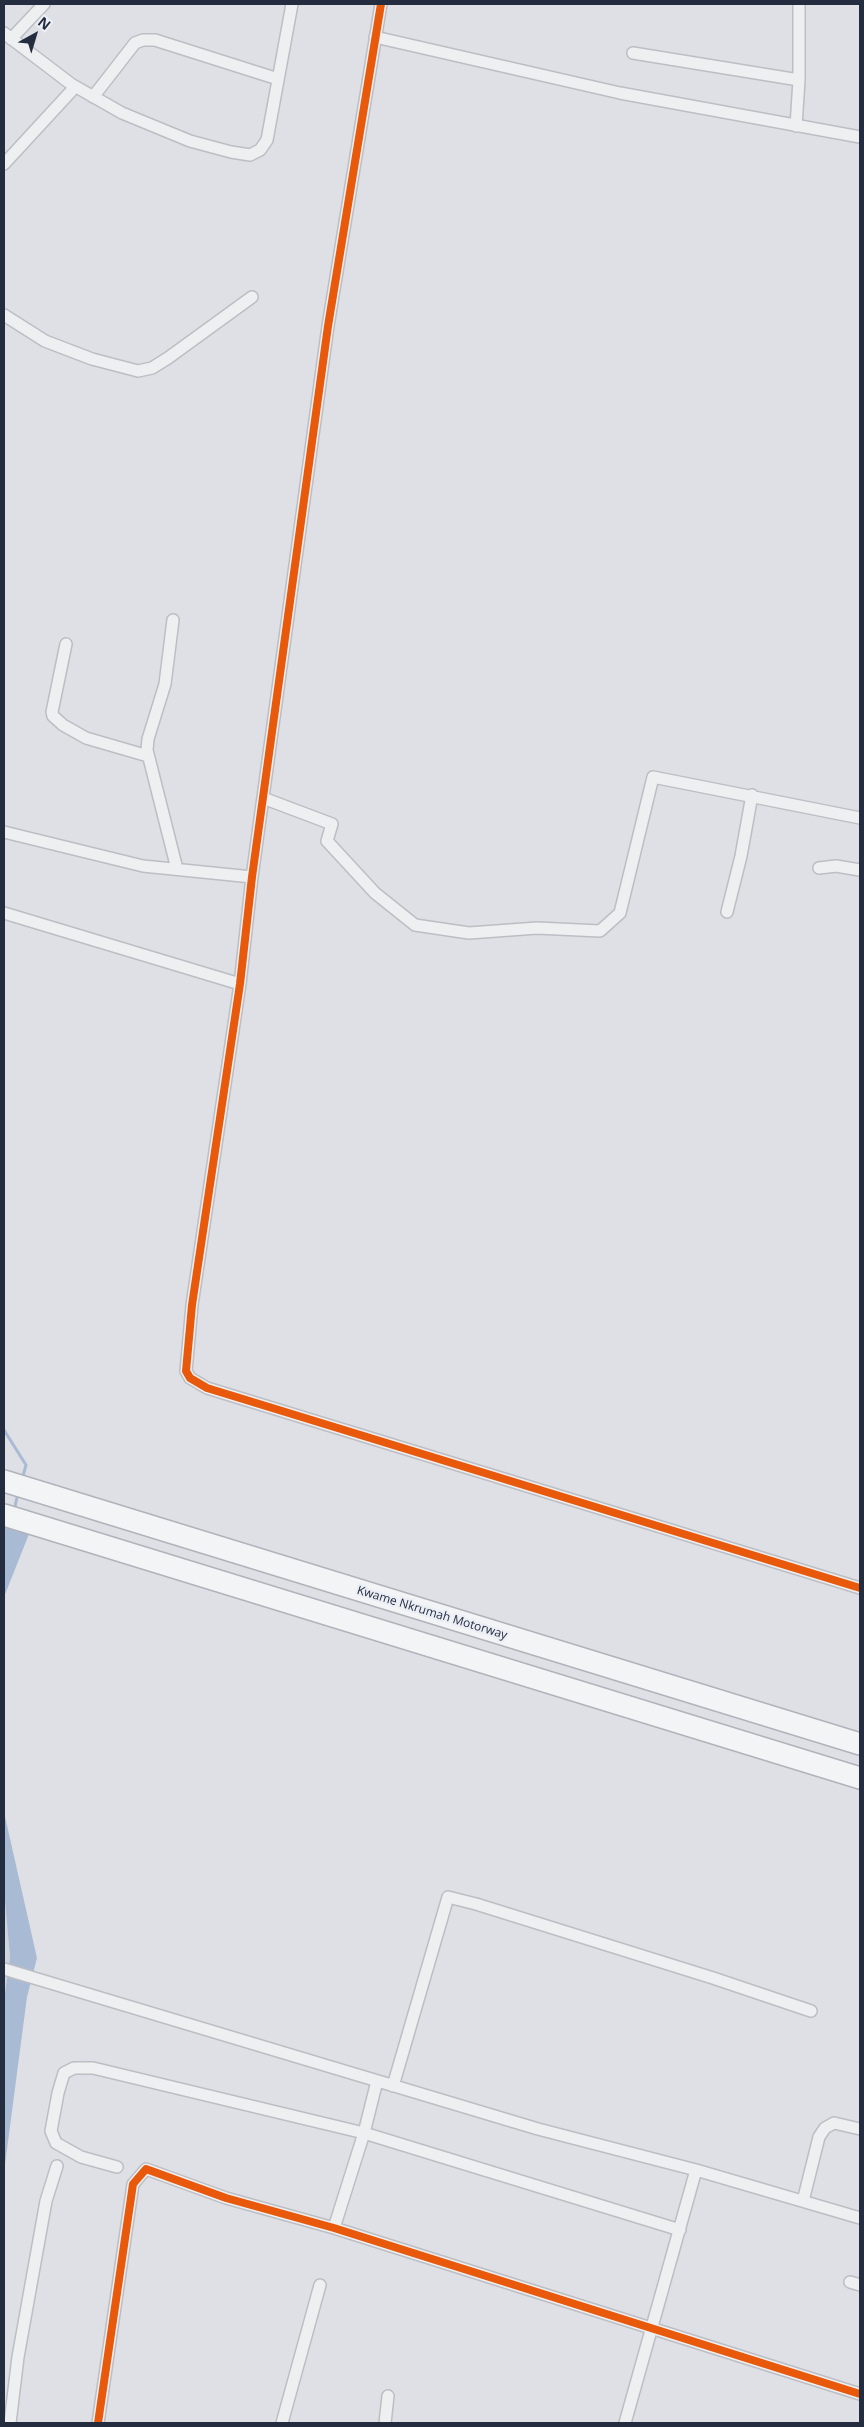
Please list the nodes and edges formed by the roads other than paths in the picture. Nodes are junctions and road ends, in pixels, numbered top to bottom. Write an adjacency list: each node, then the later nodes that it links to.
1 (44, 4): 5 (street)
2 (292, 4): 8 (street)
3 (381, 4): 6 (street)
4 (799, 4): 9 (street)
5 (7, 36): 10 (street)
6 (375, 37): 12 (street); 21 (street)
7 (633, 53): 9 (street)
8 (278, 79): 11 (street); 11 (street)
9 (799, 80): 12 (street)
10 (76, 86): 11 (street); 14 (street)
11 (93, 97)
12 (796, 126): 13 (street)
13 (860, 137)
14 (4, 164)
15 (252, 297): 16 (street)
16 (4, 315)
17 (173, 620): 19 (street)
18 (66, 644): 19 (street)
19 (148, 756): 25 (street)
20 (752, 795): 21 (street); 22 (street); 28 (street)
21 (263, 798): 27 (street)
22 (860, 818)
23 (4, 832): 25 (street)
24 (819, 868): 26 (street)
25 (177, 869): 27 (street)
26 (860, 870)
27 (252, 877): 30 (street)
28 (727, 912)
29 (4, 913): 30 (street)
30 (240, 984): 33 (street)
31 (7, 1482): 34 (highway, Kwame Nkrumah Motorway)
32 (4, 1515): 35 (highway)
33 (860, 1588)
34 (860, 1744)
35 (860, 1778)
36 (4, 1969): 38 (street)
37 (811, 2011): 39 (street)
38 (377, 2082): 39 (street); 41 (street)
39 (393, 2086): 44 (street)
40 (860, 2129): 45 (street)
41 (364, 2133): 43 (street); 47 (street); 48 (street)
42 (57, 2166): 53 (street)
43 (117, 2167)
44 (696, 2170): 45 (street); 48 (street)
45 (803, 2201): 46 (street)
46 (860, 2218)
47 (334, 2228): 50 (street); 54 (street)
48 (680, 2230): 50 (street)
49 (320, 2285): 55 (street)
50 (652, 2328): 51 (street); 57 (street)
51 (860, 2394)
52 (388, 2396): 56 (street)
53 (10, 2423)
54 (98, 2423)
55 (282, 2423)
56 (385, 2423)
57 (624, 2423)

